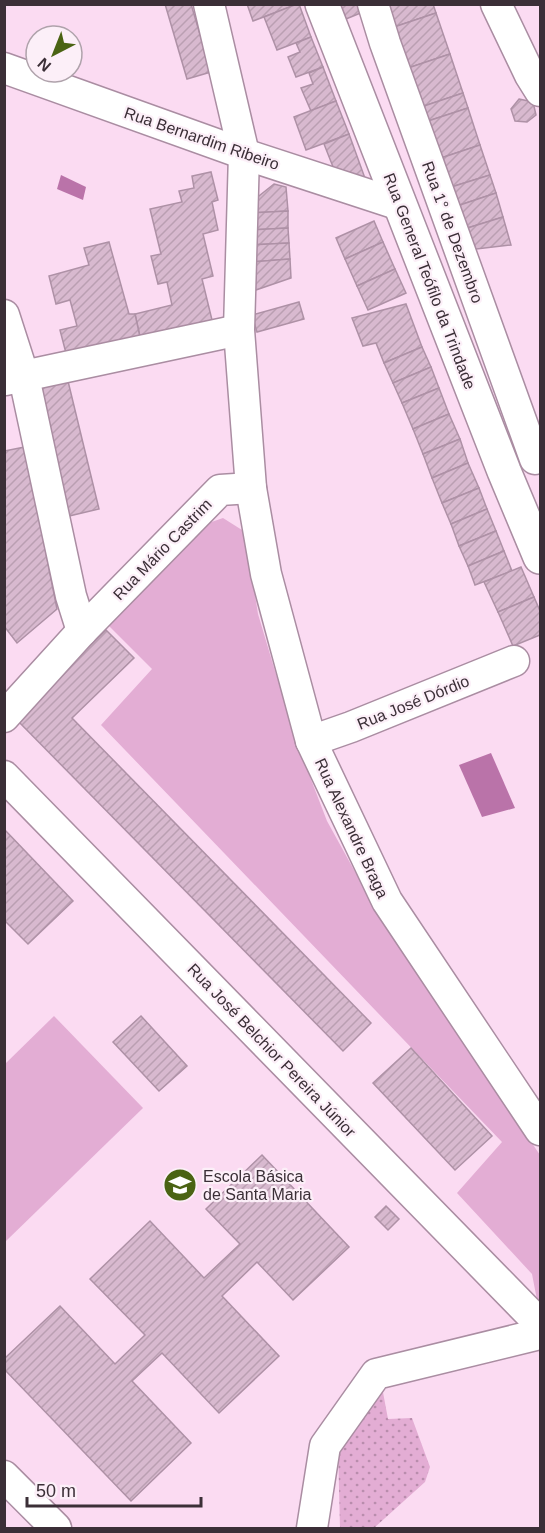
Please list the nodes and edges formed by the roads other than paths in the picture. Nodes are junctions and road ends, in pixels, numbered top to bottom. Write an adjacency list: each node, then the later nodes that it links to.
1 (209, 4): 7 (street, Rua Alexandre Braga)
2 (322, 4): 8 (main road, Rua General Teófilo da Trindade)
3 (373, 4): 13 (street, Rua 1° de Dezembro)
4 (496, 4): 6 (street)
5 (4, 68): 7 (street, Rua Bernardim Ribeiro)
6 (540, 91)
7 (244, 154): 8 (street, Rua Bernardim Ribeiro); 10 (street, Rua Alexandre Braga)
8 (400, 205): 14 (main road, Rua General Teófilo da Trindade)
9 (4, 315): 11 (street)
10 (239, 330): 11 (street); 15 (street, Rua Alexandre Braga)
11 (14, 379): 17 (street)
12 (540, 408): 13 (street)
13 (535, 459): 14 (street)
14 (504, 471): 16 (main road, Rua General Teófilo da Trindade)
15 (251, 488): 17 (street, Rua Mário Castrim); 20 (street, Rua Alexandre Braga)
16 (540, 557)
17 (82, 631): 19 (street, Rua Mário Castrim)
18 (514, 661): 20 (street, Rua José Dórdio)
19 (4, 717)
20 (311, 741): 22 (street, Rua Alexandre Braga)
21 (4, 777): 23 (street, Rua José Belchior Pereira Júnior)
22 (540, 1130)
23 (540, 1324)
24 (540, 1334): 27 (street)
25 (4, 1476): 26 (street)
26 (56, 1528)
27 (312, 1528)

